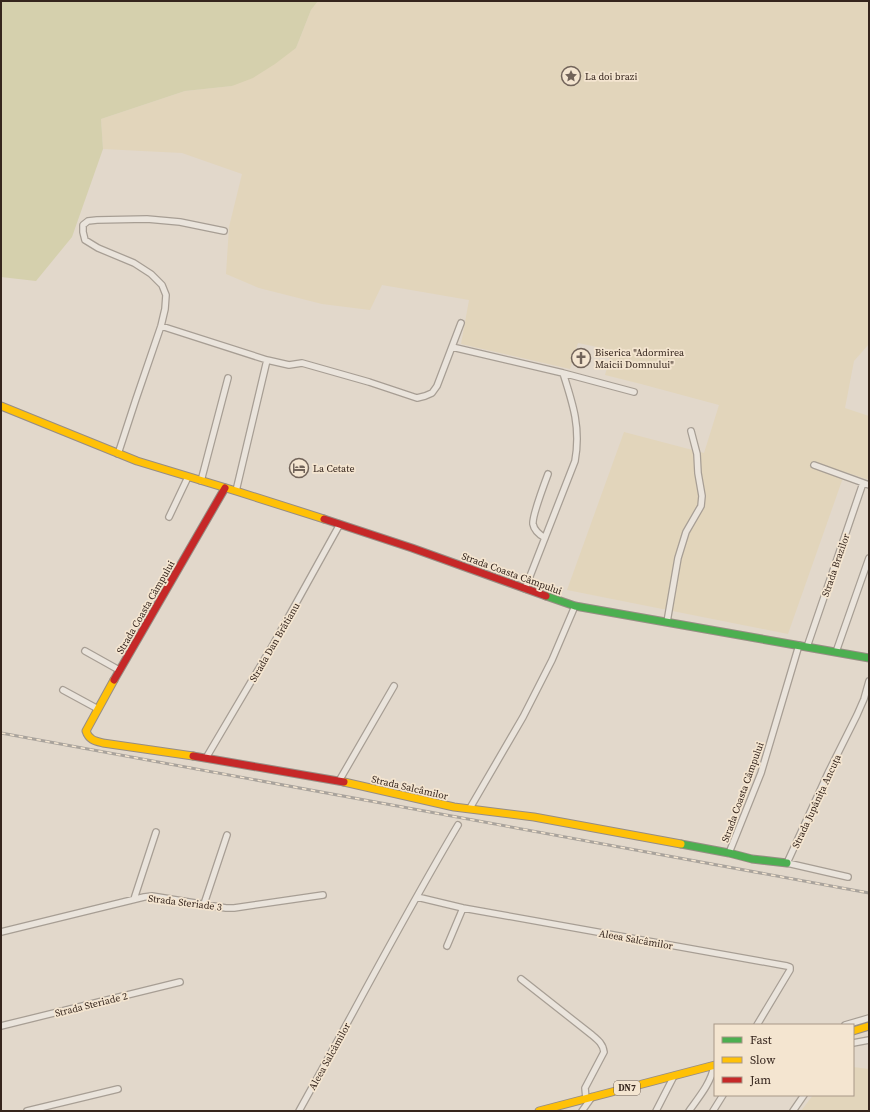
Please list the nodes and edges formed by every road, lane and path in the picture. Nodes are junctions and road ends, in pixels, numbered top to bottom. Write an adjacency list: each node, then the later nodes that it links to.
1 (224, 231): 3 (street)
2 (461, 323): 4 (street)
3 (161, 326): 5 (street); 11 (street)
4 (452, 347): 5 (street); 6 (street)
5 (267, 360): 19 (street)
6 (563, 373): 8 (street); 22 (street)
7 (228, 378): 15 (street)
8 (634, 392)
9 (1, 406): 11 (street, Strada Coasta Câmpului)
10 (691, 431): 26 (street)
11 (118, 454): 14 (street, Strada Coasta Câmpului)
12 (814, 465): 16 (street)
13 (548, 474): 22 (street)
14 (188, 477): 15 (street, Strada Coasta Câmpului); 20 (street)
15 (201, 481): 18 (street, Strada Coasta Câmpului)
16 (863, 483): 17 (street); 27 (street, Strada Brazilor)
17 (869, 486)
18 (225, 488): 19 (street, Strada Coasta Câmpului); 31 (street, Strada Coasta Câmpului)
19 (236, 491): 21 (street, Strada Coasta Câmpului)
20 (169, 517)
21 (340, 524): 24 (street, Strada Coasta Câmpului); 37 (street, Strada Dan Brătianu)
22 (545, 538): 24 (street)
23 (869, 558): 29 (street)
24 (525, 590): 25 (street, Strada Coasta Câmpului)
25 (575, 606): 26 (street, Strada Coasta Câmpului); 39 (street)
26 (667, 622): 27 (street, Strada Coasta Câmpului)
27 (803, 646): 29 (street, Strada Coasta Câmpului); 43 (street, Strada Coasta Câmpului)
28 (84, 651): 31 (street)
29 (836, 652): 30 (street, Strada Coasta Câmpului)
30 (869, 658)
31 (119, 670): 35 (street, Strada Coasta Câmpului)
32 (869, 681): 44 (street, Strada Jupânița Ancuța)
33 (394, 686): 38 (street)
34 (63, 690): 35 (street)
35 (98, 709): 36 (street, Strada Coasta Câmpului)
36 (87, 736): 37 (street, Strada Salcâmilor)
37 (206, 758): 38 (street, Strada Salcâmilor)
38 (339, 781): 39 (street, Strada Salcâmilor)
39 (470, 808): 43 (street, Strada Salcâmilor)
40 (458, 825): 47 (street, Aleea Salcâmilor)
41 (156, 832): 48 (street)
42 (227, 835): 49 (street)
43 (730, 853): 44 (street, Strada Salcâmilor)
44 (787, 863): 45 (street)
45 (848, 877)
46 (323, 894): 49 (street, Strada Steriade 3)
47 (416, 897): 50 (street, Aleea Salcâmilor); 70 (street, Aleea Salcâmilor)
48 (134, 898): 49 (street, Strada Steriade 3); 51 (street, Strada Steriade 3)
49 (204, 904)
50 (463, 908): 52 (street); 56 (street, Aleea Salcâmilor)
51 (1, 930)
52 (447, 946)
53 (521, 979): 68 (street)
54 (180, 982): 58 (street, Strada Steriade 2)
55 (869, 1018): 57 (street)
56 (758, 1024)
57 (848, 1024)
58 (1, 1026)
59 (869, 1026): 60 (street)
60 (854, 1030)
61 (869, 1040): 62 (street)
62 (854, 1043)
63 (714, 1066): 64 (street, DN7); 74 (street)
64 (674, 1076): 68 (street, DN7); 73 (street)
65 (118, 1089): 69 (street)
66 (722, 1096): 75 (street)
67 (803, 1096): 76 (street)
68 (589, 1098): 71 (street, DN7); 72 (street)
69 (27, 1111)
70 (299, 1111)
71 (539, 1111)
72 (582, 1111)
73 (656, 1111)
74 (689, 1111)
75 (713, 1111)
76 (793, 1111)

